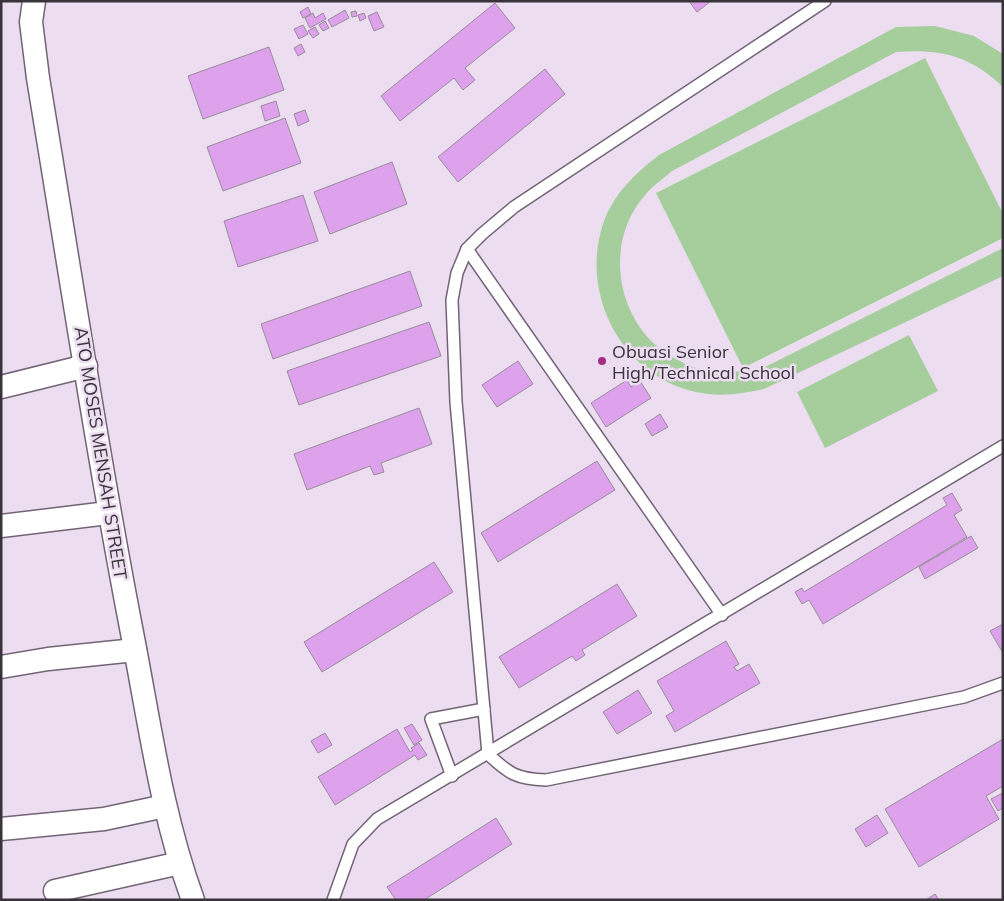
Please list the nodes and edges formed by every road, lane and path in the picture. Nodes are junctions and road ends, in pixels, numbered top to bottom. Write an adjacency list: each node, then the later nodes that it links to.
1 (34, 1): 4 (street, ATO MOSES MENSAH STREET)
2 (825, 1): 3 (lane)
3 (467, 249): 9 (lane); 13 (lane)
4 (86, 366): 5 (street); 7 (street, ATO MOSES MENSAH STREET)
5 (1, 387)
6 (1003, 446): 9 (lane)
7 (108, 512): 8 (street); 10 (street, ATO MOSES MENSAH STREET)
8 (1, 526)
9 (722, 615): 14 (lane)
10 (135, 650): 11 (street); 16 (street, ATO MOSES MENSAH STREET)
11 (1, 667)
12 (1003, 683): 14 (lane)
13 (484, 709): 14 (lane); 15 (lane)
14 (488, 754): 15 (lane)
15 (452, 776): 21 (lane)
16 (165, 806): 17 (street); 18 (street, ATO MOSES MENSAH STREET)
17 (1, 829)
18 (180, 863): 19 (street); 20 (street, ATO MOSES MENSAH STREET)
19 (55, 891)
20 (193, 900)
21 (333, 900)

